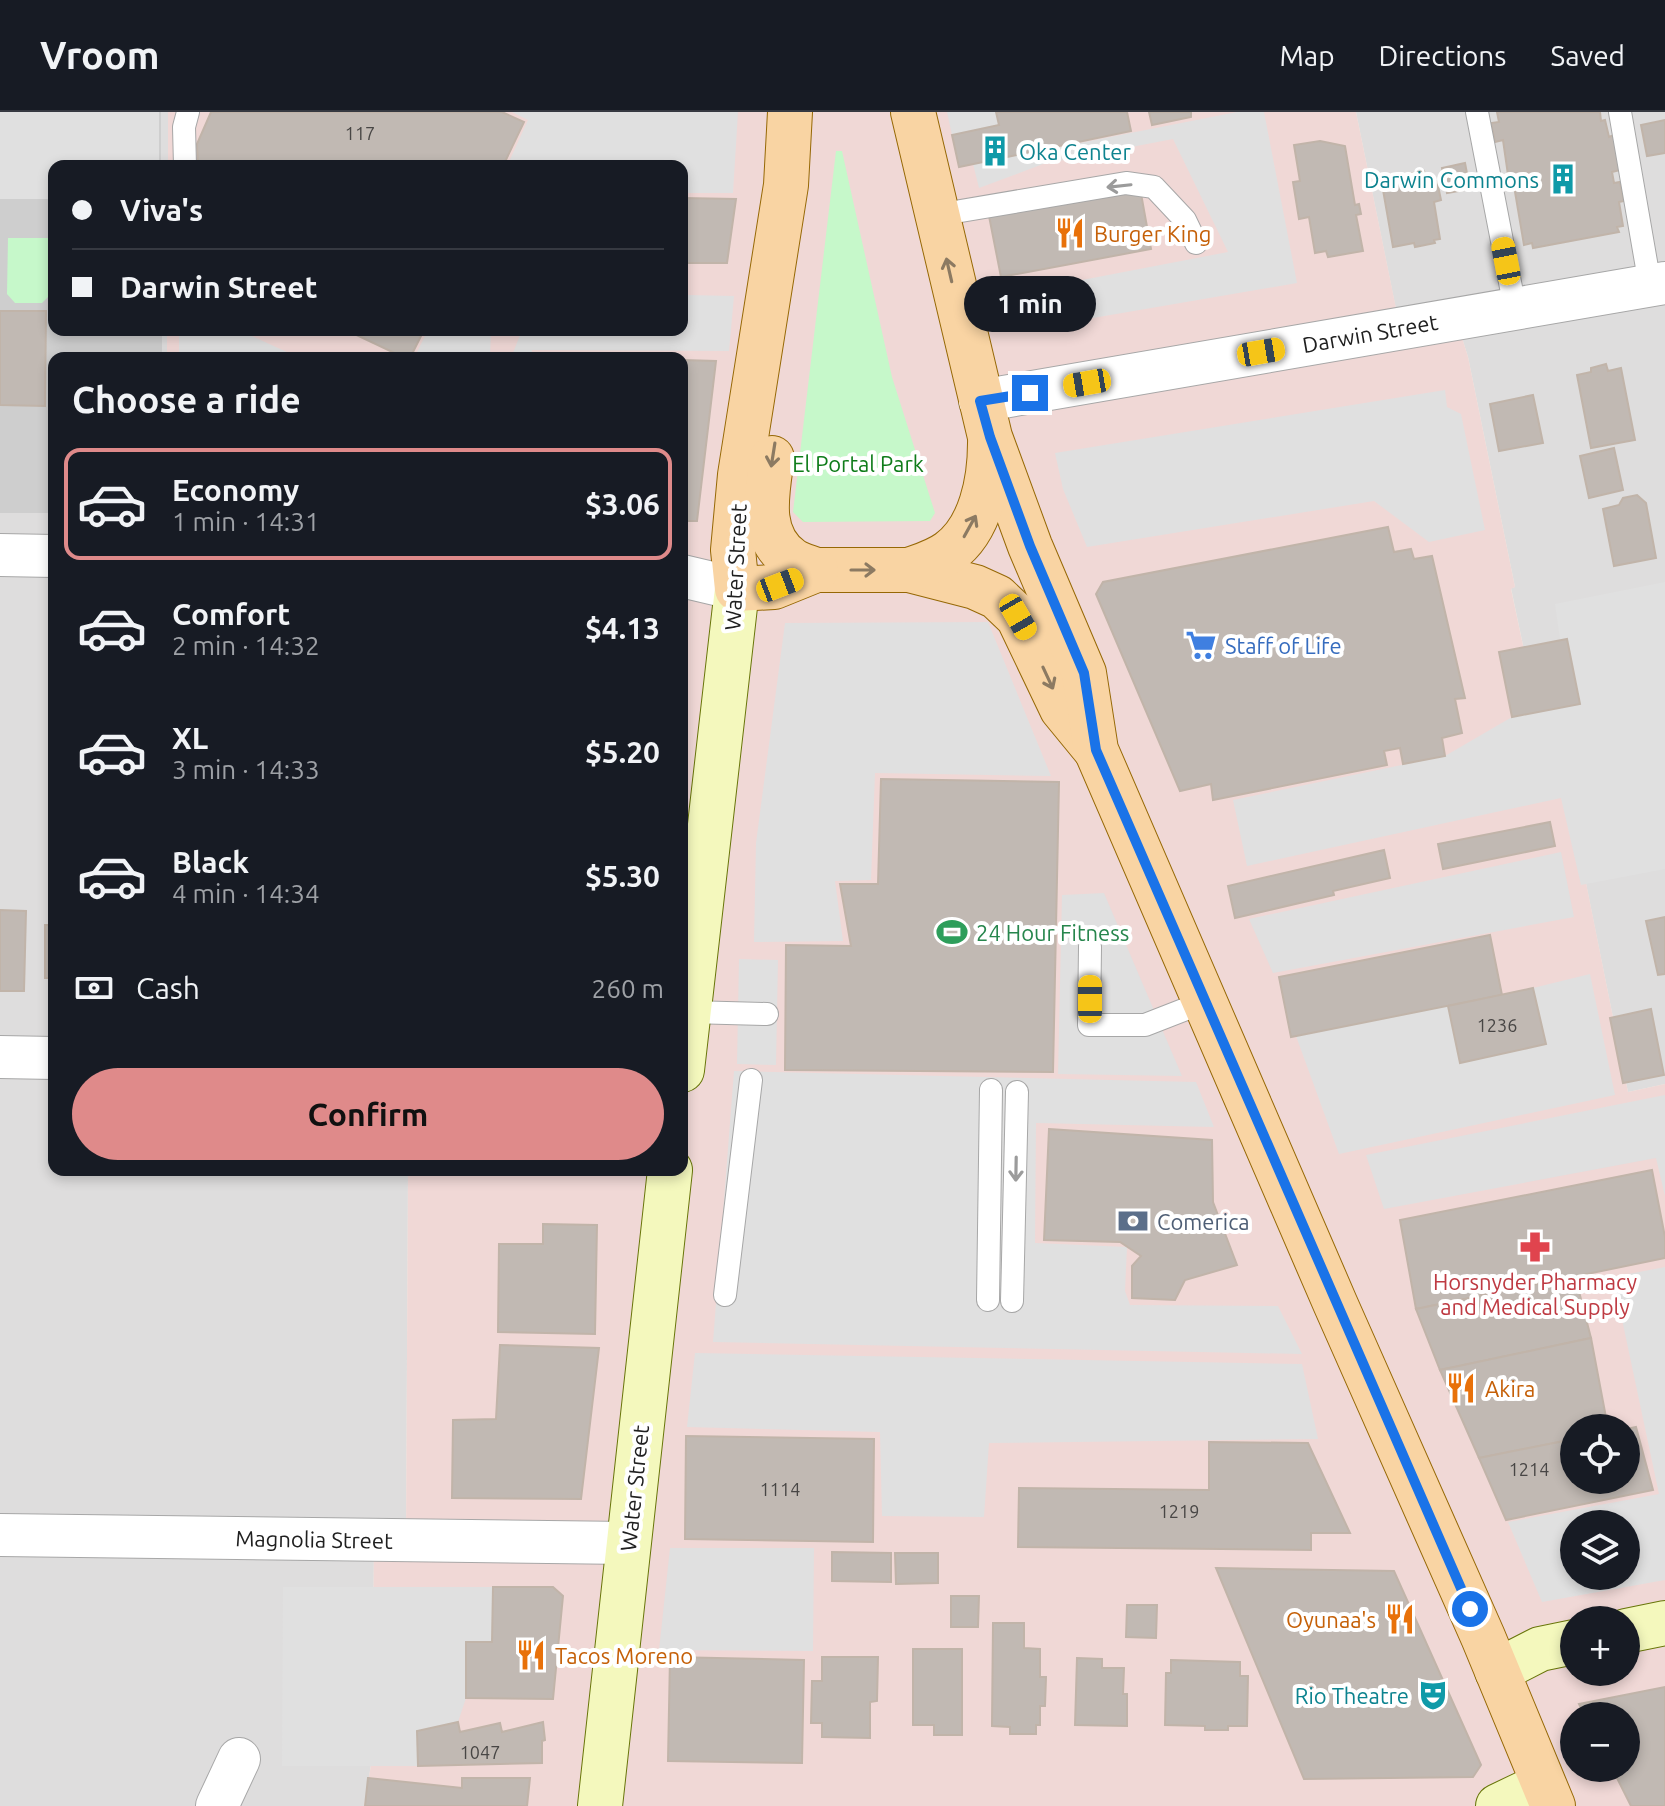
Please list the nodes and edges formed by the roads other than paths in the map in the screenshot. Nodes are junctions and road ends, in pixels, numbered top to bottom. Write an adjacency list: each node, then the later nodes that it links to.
1 (188, 112): 6 (lane)
2 (790, 112): 7 (main road, Water Street)
3 (1477, 112): 11 (lane)
4 (1620, 112): 10 (lane)
5 (919, 113): 8 (main road)
6 (185, 160)
7 (786, 185): 15 (main road, one-way to 15); 18 (main road, Water Street)
8 (937, 215): 9 (lane, one-way to 8); 12 (main road, one-way to 8)
9 (1196, 243)
10 (1658, 284): 11 (street, Darwin Street)
11 (1515, 308): 12 (street, Darwin Street)
12 (985, 419): 16 (main road, one-way to 12); 19 (main road)
13 (0, 555): 14 (street)
14 (48, 556)
15 (816, 570): 16 (main road, one-way to 16); 18 (main road)
16 (909, 570): 19 (main road, one-way to 19)
17 (688, 577): 18 (street)
18 (737, 589): 22 (main road, Water Street)
19 (1096, 750): 21 (main road)
20 (1090, 947): 21 (lane)
21 (1204, 1002): 39 (main road)
22 (689, 1012): 23 (lane); 24 (main road, Water Street)
23 (767, 1014)
24 (688, 1019)
25 (0, 1057): 26 (street)
26 (48, 1058)
27 (751, 1080): 31 (lane)
28 (991, 1090): 32 (lane)
29 (1017, 1092): 33 (lane, one-way to 33)
30 (669, 1176): 35 (main road, Water Street)
31 (725, 1295)
32 (988, 1300)
33 (1012, 1301)
34 (0, 1535): 35 (street, Magnolia Street)
35 (628, 1543): 43 (main road, Water Street)
36 (1665, 1623): 37 (main road)
37 (1640, 1628)
38 (1560, 1645): 39 (main road)
39 (1497, 1671): 41 (main road)
40 (239, 1759): 42 (street)
41 (1548, 1795): 44 (main road)
42 (217, 1806)
43 (600, 1806)
44 (1498, 1806)

